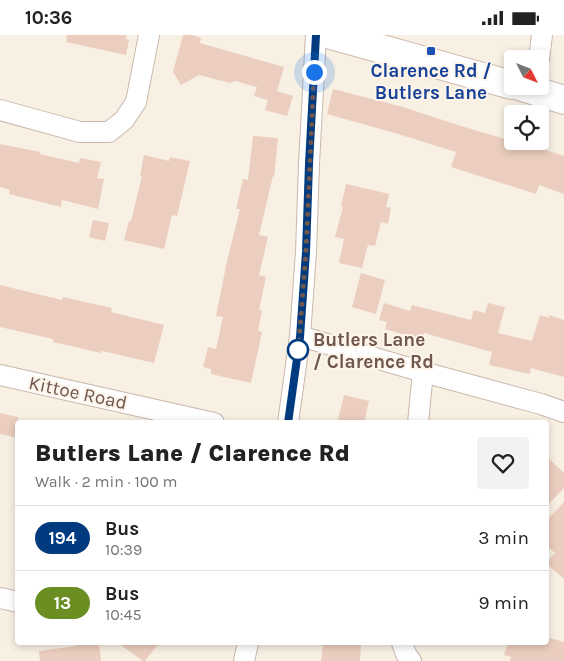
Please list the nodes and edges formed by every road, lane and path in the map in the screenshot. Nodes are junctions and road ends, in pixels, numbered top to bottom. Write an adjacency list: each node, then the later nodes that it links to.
1 (149, 35): 9 (street)
2 (316, 35): 10 (street)
3 (331, 35): 6 (street)
4 (542, 35): 5 (street)
5 (540, 50)
6 (504, 81)
7 (549, 95): 8 (street)
8 (564, 100)
9 (0, 110)
10 (300, 337): 11 (street); 16 (street)
11 (423, 373): 13 (street); 17 (street)
12 (0, 375): 14 (street, Kittoe Road)
13 (564, 413)
14 (144, 415): 15 (street, Kittoe Road)
15 (188, 420)
16 (288, 420)
17 (418, 420)
18 (0, 598): 19 (street)
19 (15, 601)
20 (248, 645): 22 (street)
21 (403, 645): 23 (street)
22 (244, 661)
23 (411, 661)

